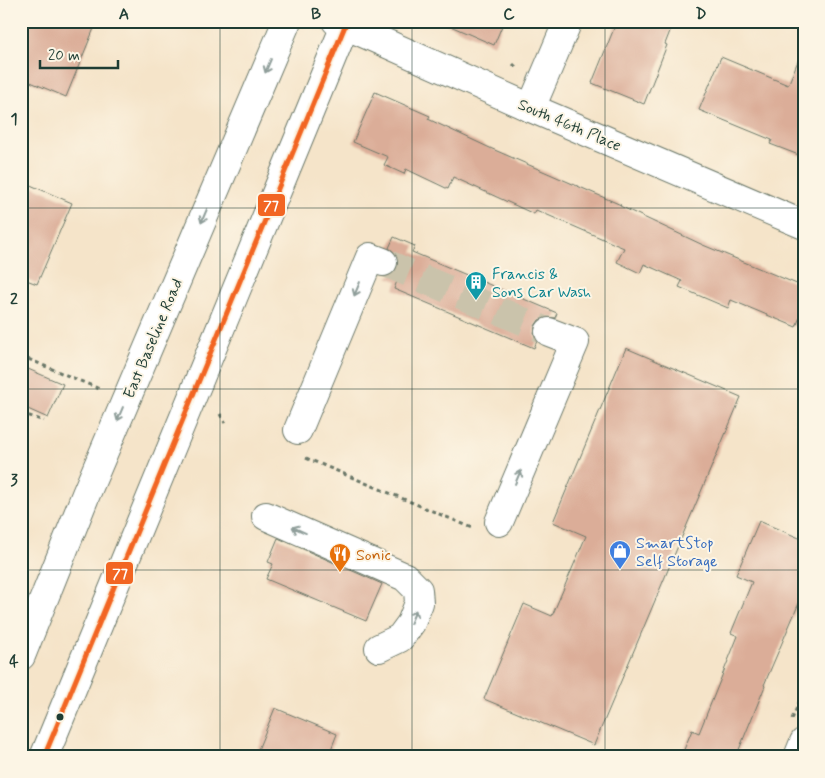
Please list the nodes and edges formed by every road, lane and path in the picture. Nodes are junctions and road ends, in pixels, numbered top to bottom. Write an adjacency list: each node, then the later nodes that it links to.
1 (287, 21): 19 (main road, East Baseline Road, one-way to 19)
2 (568, 21): 4 (main road)
3 (343, 23): 4 (main road, South 46th Place); 21 (main road)
4 (531, 108): 5 (main road, South 46th Place)
5 (804, 225)
6 (383, 262): 14 (main road, one-way to 14)
7 (549, 332): 17 (main road, one-way to 7)
8 (21, 356): 9 (path)
9 (105, 391)
10 (21, 412): 12 (path)
11 (220, 414): 13 (path)
12 (44, 421)
13 (225, 423)
14 (298, 430)
15 (306, 458): 17 (path)
16 (266, 516): 18 (main road, one-way to 16)
17 (490, 527)
18 (379, 648)
19 (21, 656)
20 (804, 742): 22 (main road)
21 (44, 757)
22 (798, 757)

